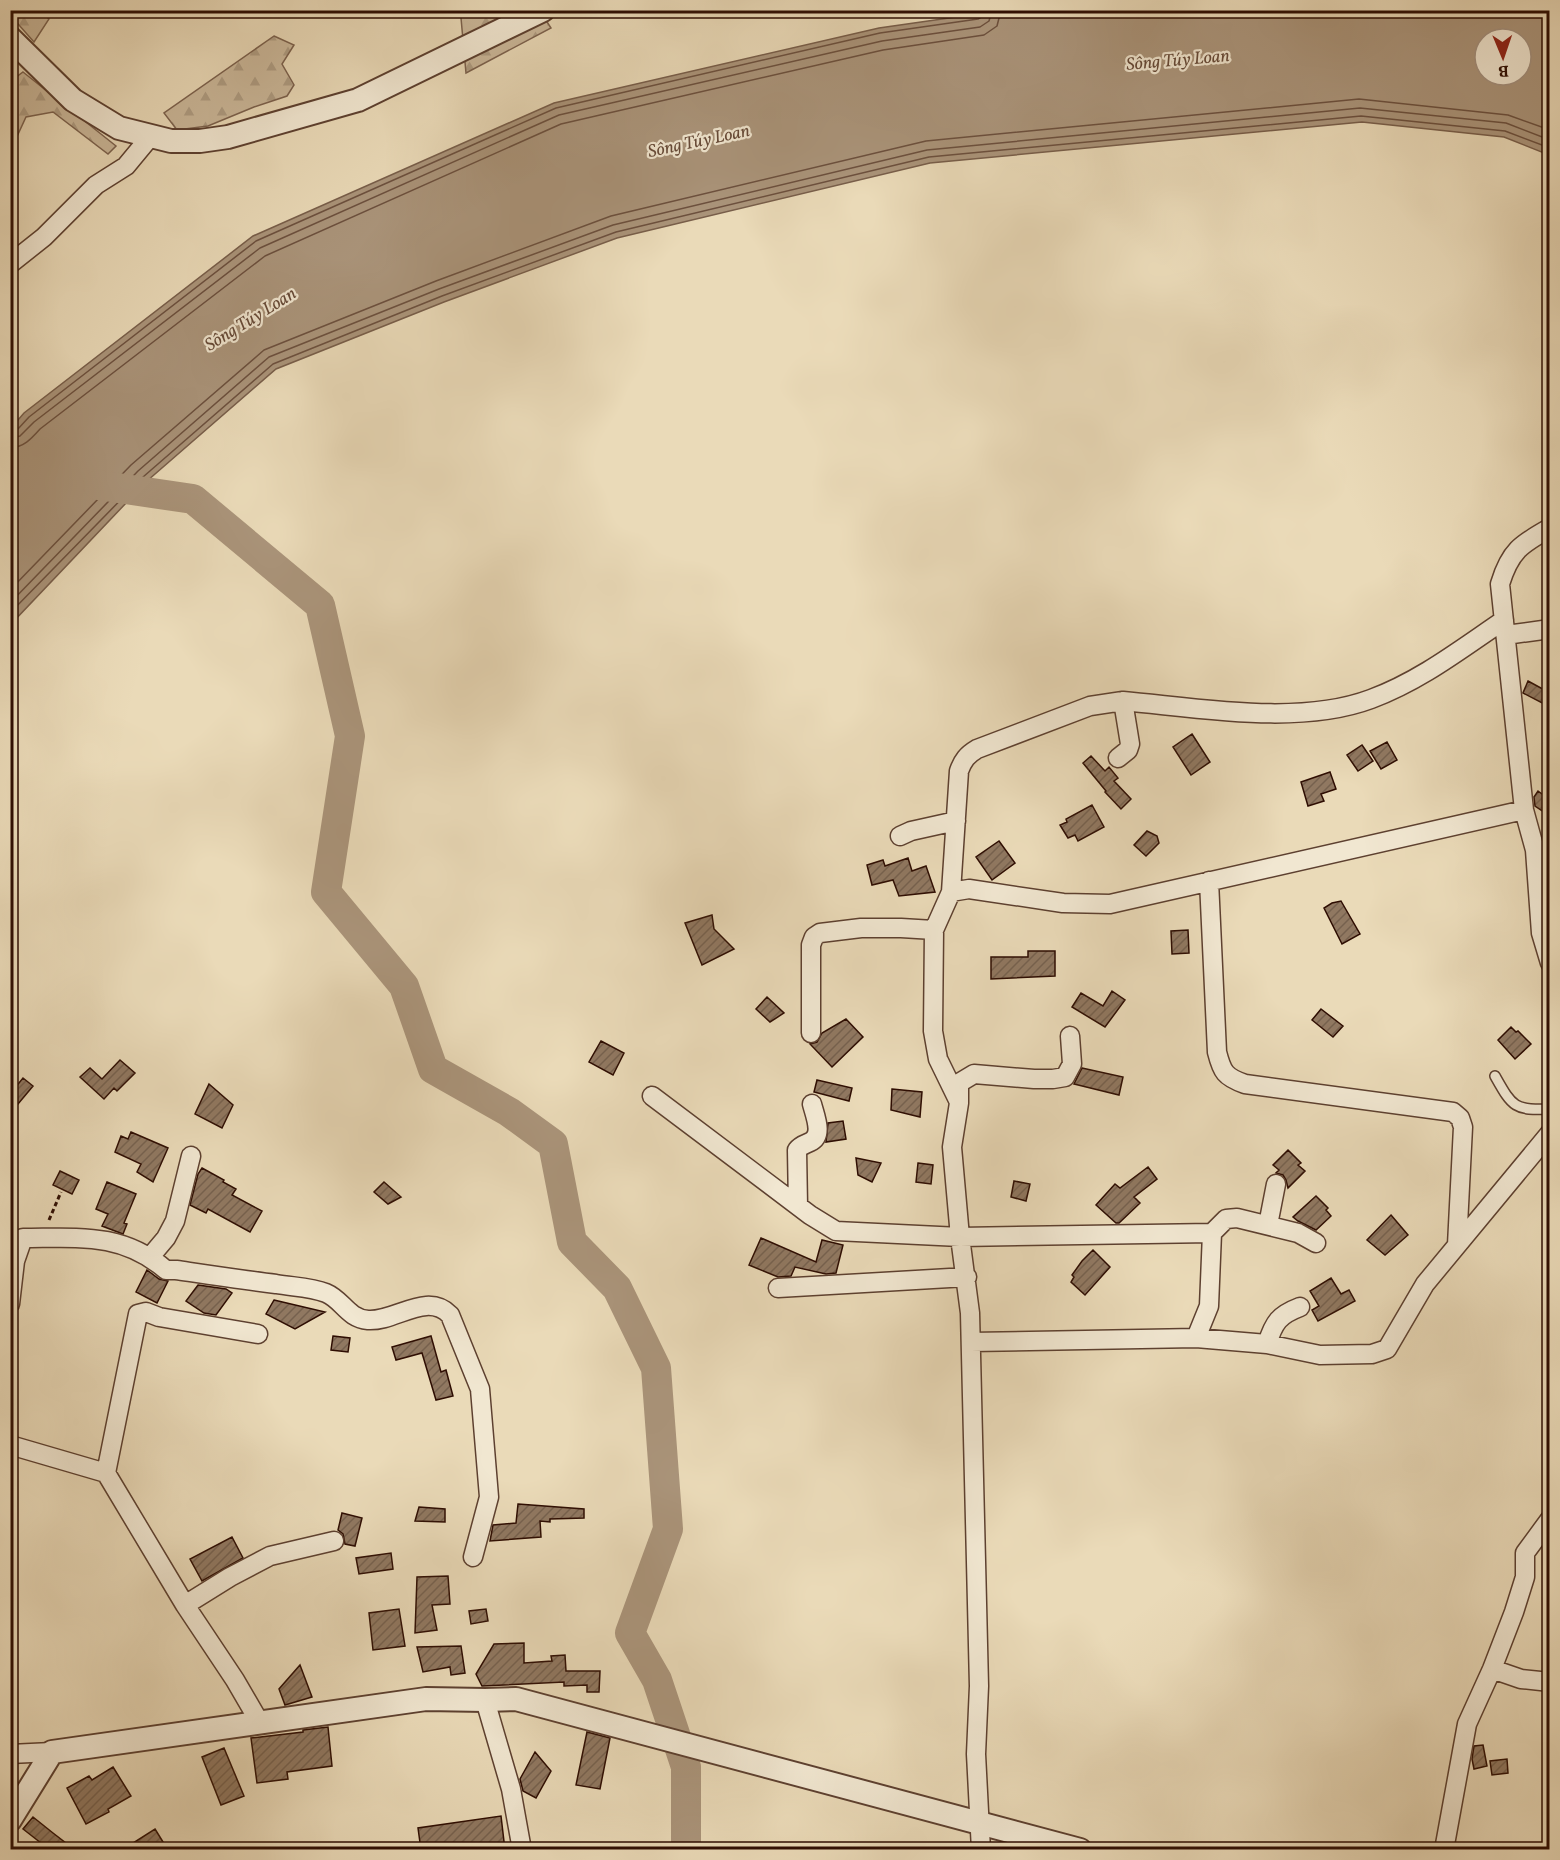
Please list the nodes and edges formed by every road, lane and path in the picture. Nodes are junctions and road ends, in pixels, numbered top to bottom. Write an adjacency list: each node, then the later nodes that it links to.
1 (543, 10): 3 (street)
2 (10, 38): 3 (street)
3 (150, 137): 4 (street)
4 (10, 264)
5 (1550, 528): 6 (street)
6 (1505, 627): 7 (street); 8 (street); 10 (street)
7 (1550, 629)
8 (1123, 701): 9 (street); 11 (street)
9 (1118, 758)
10 (1524, 810): 13 (street); 14 (street)
11 (956, 821): 12 (street); 15 (street)
12 (900, 836)
13 (1542, 849): 17 (street)
14 (1209, 881): 15 (street); 35 (street)
15 (951, 892): 16 (street)
16 (934, 930): 18 (street); 22 (street)
17 (1550, 963)
18 (811, 1033)
19 (1070, 1036): 22 (street)
20 (1495, 1076): 24 (lane)
21 (651, 1096): 29 (street)
22 (959, 1103): 32 (street)
23 (812, 1104): 29 (street)
24 (1550, 1109)
25 (1550, 1133): 35 (street)
26 (191, 1156): 36 (street)
27 (1276, 1184): 30 (street)
28 (61, 1192): 33 (path)
29 (798, 1206): 32 (street)
30 (1268, 1225): 31 (street); 34 (street)
31 (1212, 1233): 32 (street); 42 (street)
32 (960, 1236): 37 (street)
33 (40, 1238): 36 (street); 39 (street)
34 (1316, 1243)
35 (1457, 1245): 44 (street)
36 (150, 1257): 49 (street)
37 (967, 1277): 38 (street); 43 (street)
38 (778, 1288)
39 (10, 1304)
40 (1300, 1307): 44 (street)
41 (258, 1334): 46 (street)
42 (1196, 1338): 43 (street); 44 (street)
43 (971, 1342): 58 (street)
44 (1268, 1344)
45 (10, 1445): 46 (street)
46 (106, 1473): 50 (street)
47 (1550, 1519): 51 (street)
48 (334, 1541): 50 (street)
49 (473, 1557)
50 (185, 1605): 54 (street)
51 (1492, 1669): 52 (street); 62 (street)
52 (1550, 1682)
53 (484, 1700): 54 (street); 58 (street); 59 (street)
54 (260, 1723): 55 (street)
55 (52, 1752): 56 (street); 57 (street)
56 (10, 1754)
57 (10, 1820)
58 (981, 1822): 60 (street); 61 (street)
59 (522, 1850)
60 (981, 1850)
61 (1080, 1850)
62 (1444, 1850)

